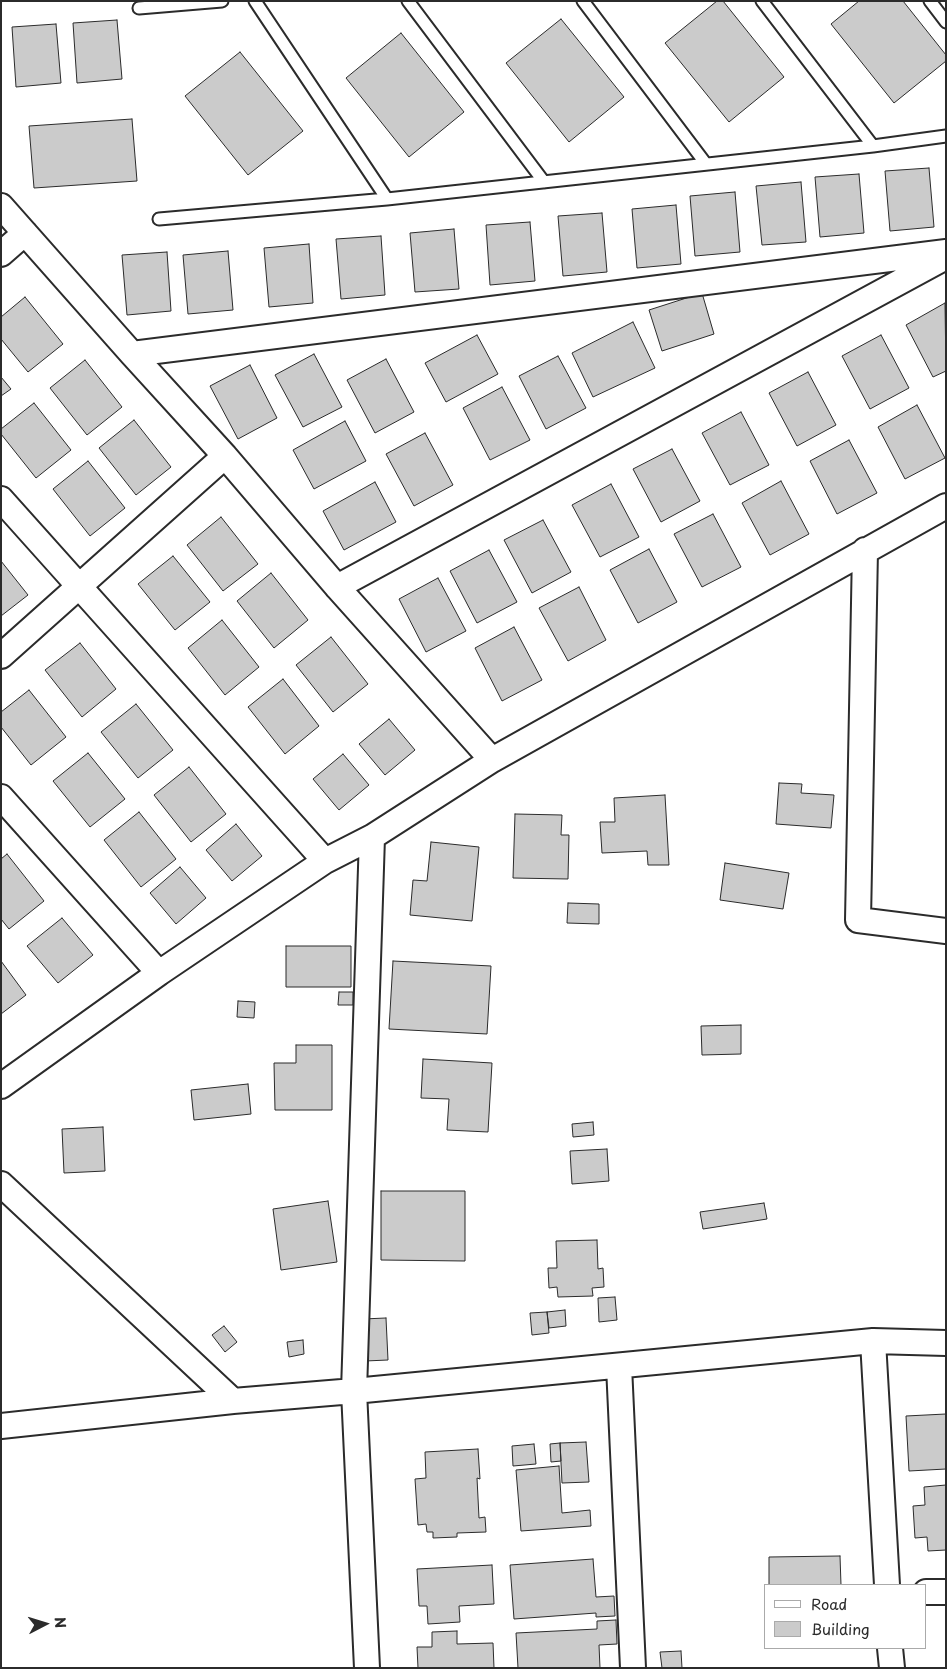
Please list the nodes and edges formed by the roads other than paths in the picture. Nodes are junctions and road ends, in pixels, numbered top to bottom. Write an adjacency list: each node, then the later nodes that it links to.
1 (222, 1): 7 (lane)
2 (255, 1): 13 (lane)
3 (408, 1): 12 (lane)
4 (584, 1): 11 (lane)
5 (762, 1): 10 (lane)
6 (930, 1): 8 (lane)
7 (139, 8)
8 (946, 22)
9 (946, 136): 10 (lane)
10 (873, 146): 11 (lane)
11 (706, 164): 12 (lane)
12 (544, 182): 13 (lane)
13 (387, 199): 15 (lane)
14 (1, 206): 16 (street)
15 (159, 219)
16 (26, 233): 18 (street); 20 (street)
17 (946, 252): 20 (street)
18 (1, 254)
19 (946, 257): 26 (street)
20 (132, 354): 21 (street)
21 (225, 456): 25 (street); 26 (street)
22 (1, 499): 25 (street)
23 (946, 506): 24 (street)
24 (865, 550): 28 (street); 32 (street)
25 (80, 586): 27 (street); 31 (street)
26 (337, 587): 28 (street)
27 (1, 656)
28 (492, 760): 30 (street)
29 (1, 797): 33 (street)
30 (372, 836): 31 (street); 39 (street)
31 (325, 861): 33 (street)
32 (946, 931)
33 (159, 973): 34 (street)
34 (1, 1086)
35 (1, 1184): 40 (street)
36 (873, 1341): 37 (street); 38 (street); 42 (street)
37 (946, 1343)
38 (619, 1366): 39 (street); 47 (street)
39 (354, 1391): 40 (street); 46 (street)
40 (233, 1401): 41 (street)
41 (1, 1426)
42 (887, 1584)
43 (927, 1592): 44 (street)
44 (946, 1592)
45 (890, 1649): 48 (street)
46 (367, 1668)
47 (633, 1668)
48 (892, 1668)

